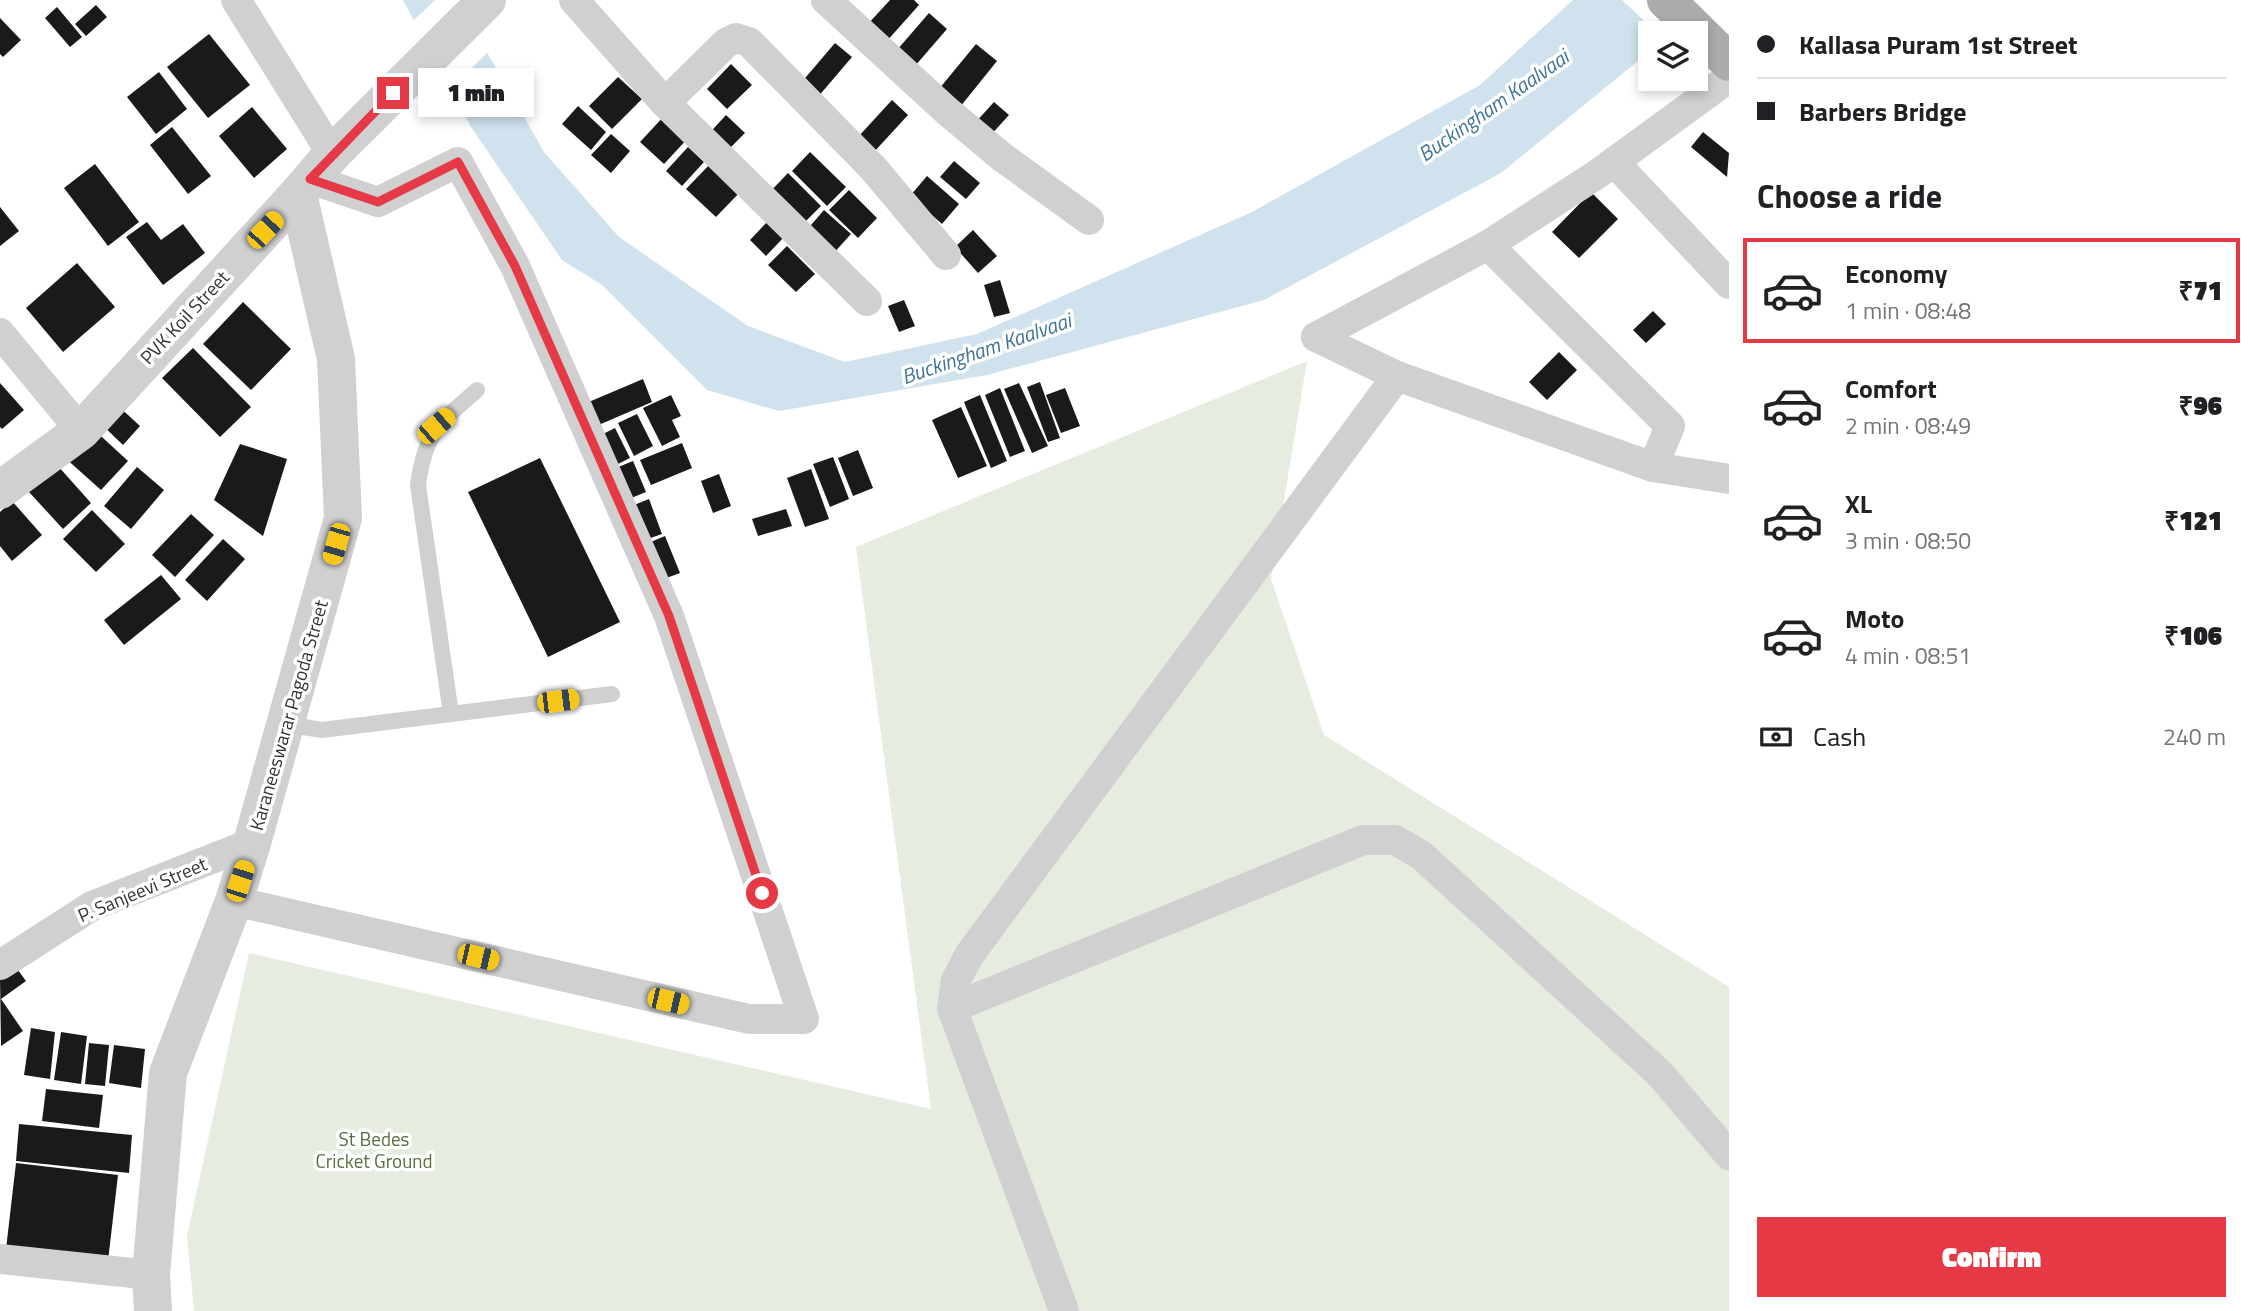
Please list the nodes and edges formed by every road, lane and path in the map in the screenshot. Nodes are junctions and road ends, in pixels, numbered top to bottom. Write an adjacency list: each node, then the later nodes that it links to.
1 (236, 0): 9 (street)
2 (487, 0): 9 (street, PVK Koil Street)
3 (573, 0): 7 (street)
4 (826, 0): 10 (street)
5 (1666, 0): 6 (main road)
6 (1725, 64): 8 (street)
7 (665, 103): 12 (street); 14 (street)
8 (1614, 162): 11 (street); 13 (street)
9 (324, 164): 18 (street, PVK Koil Street); 24 (street, Karaneeswarar Pagoda Street); 26 (street)
10 (1089, 220)
11 (1488, 245): 16 (street); 19 (street)
12 (946, 255)
13 (1729, 284)
14 (867, 301)
15 (0, 333): 18 (street)
16 (1397, 376): 19 (street); 28 (street)
17 (477, 390): 23 (lane)
18 (80, 431): 21 (street, PVK Koil Street)
19 (1653, 467): 20 (street)
20 (1729, 479)
21 (0, 490)
22 (612, 694): 23 (lane)
23 (451, 714): 24 (lane)
24 (285, 724): 25 (street, Karaneeswarar Pagoda Street)
25 (252, 843): 26 (street, Karaneeswarar Pagoda Street); 27 (street, P. Sanjeevi Street)
26 (233, 901): 31 (street, Karaneeswarar Pagoda Street)
27 (0, 965)
28 (952, 1009): 29 (street); 32 (street)
29 (1729, 1155)
30 (0, 1259): 31 (street)
31 (153, 1293)
32 (1064, 1311)

